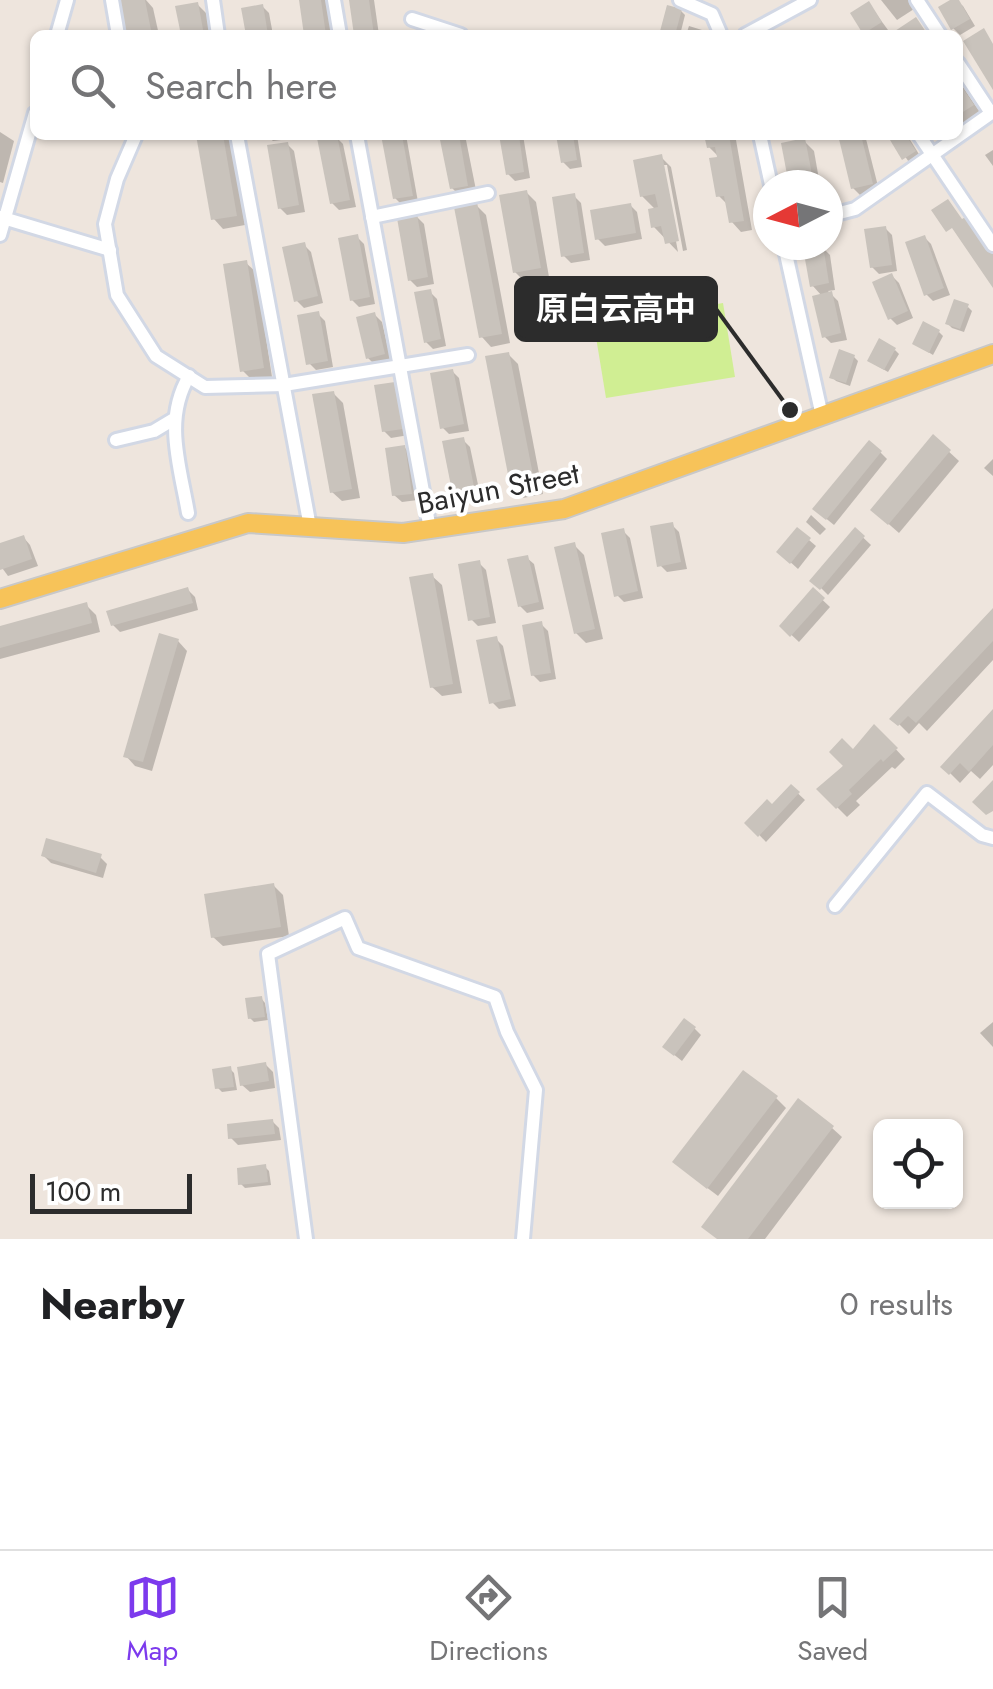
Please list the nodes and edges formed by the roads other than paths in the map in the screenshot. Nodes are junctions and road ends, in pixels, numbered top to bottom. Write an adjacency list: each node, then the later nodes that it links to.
1 (67, 0): 9 (street)
2 (112, 0): 10 (street)
3 (213, 0): 11 (street)
4 (334, 0): 12 (street)
5 (680, 0): 14 (street)
6 (810, 0): 15 (street)
7 (921, 1): 16 (street)
8 (412, 19): 13 (street)
9 (58, 30)
10 (117, 30)
11 (217, 30)
12 (339, 30)
13 (446, 30)
14 (719, 30)
15 (754, 30)
16 (937, 30)
17 (963, 70): 18 (street)
18 (992, 113): 20 (street)
19 (30, 129): 32 (street)
20 (963, 133)
21 (134, 140): 35 (street)
22 (238, 140): 41 (street)
23 (358, 140): 31 (street)
24 (761, 140): 28 (street)
25 (922, 140): 27 (street)
26 (953, 140): 27 (street)
27 (932, 155): 30 (street); 34 (street)
28 (768, 170)
29 (488, 193): 31 (street)
30 (843, 212)
31 (372, 217): 39 (street)
32 (2, 219): 33 (street); 35 (street)
33 (0, 235)
34 (993, 245)
35 (110, 250): 40 (street)
36 (787, 260): 42 (street)
37 (993, 354): 42 (main road, Baiyun Street)
38 (468, 355): 39 (street)
39 (399, 366): 41 (street); 47 (street)
40 (189, 376): 41 (street); 43 (street)
41 (284, 385): 46 (street)
42 (822, 416): 47 (main road, Baiyun Street)
43 (174, 419): 44 (street); 45 (street)
44 (116, 440)
45 (188, 514)
46 (310, 527): 47 (main road, Baiyun Street); 48 (main road, Baiyun Street)
47 (430, 529)
48 (0, 599)
49 (993, 838): 50 (street)
50 (836, 906)
51 (306, 1239): 52 (street)
52 (523, 1239)

